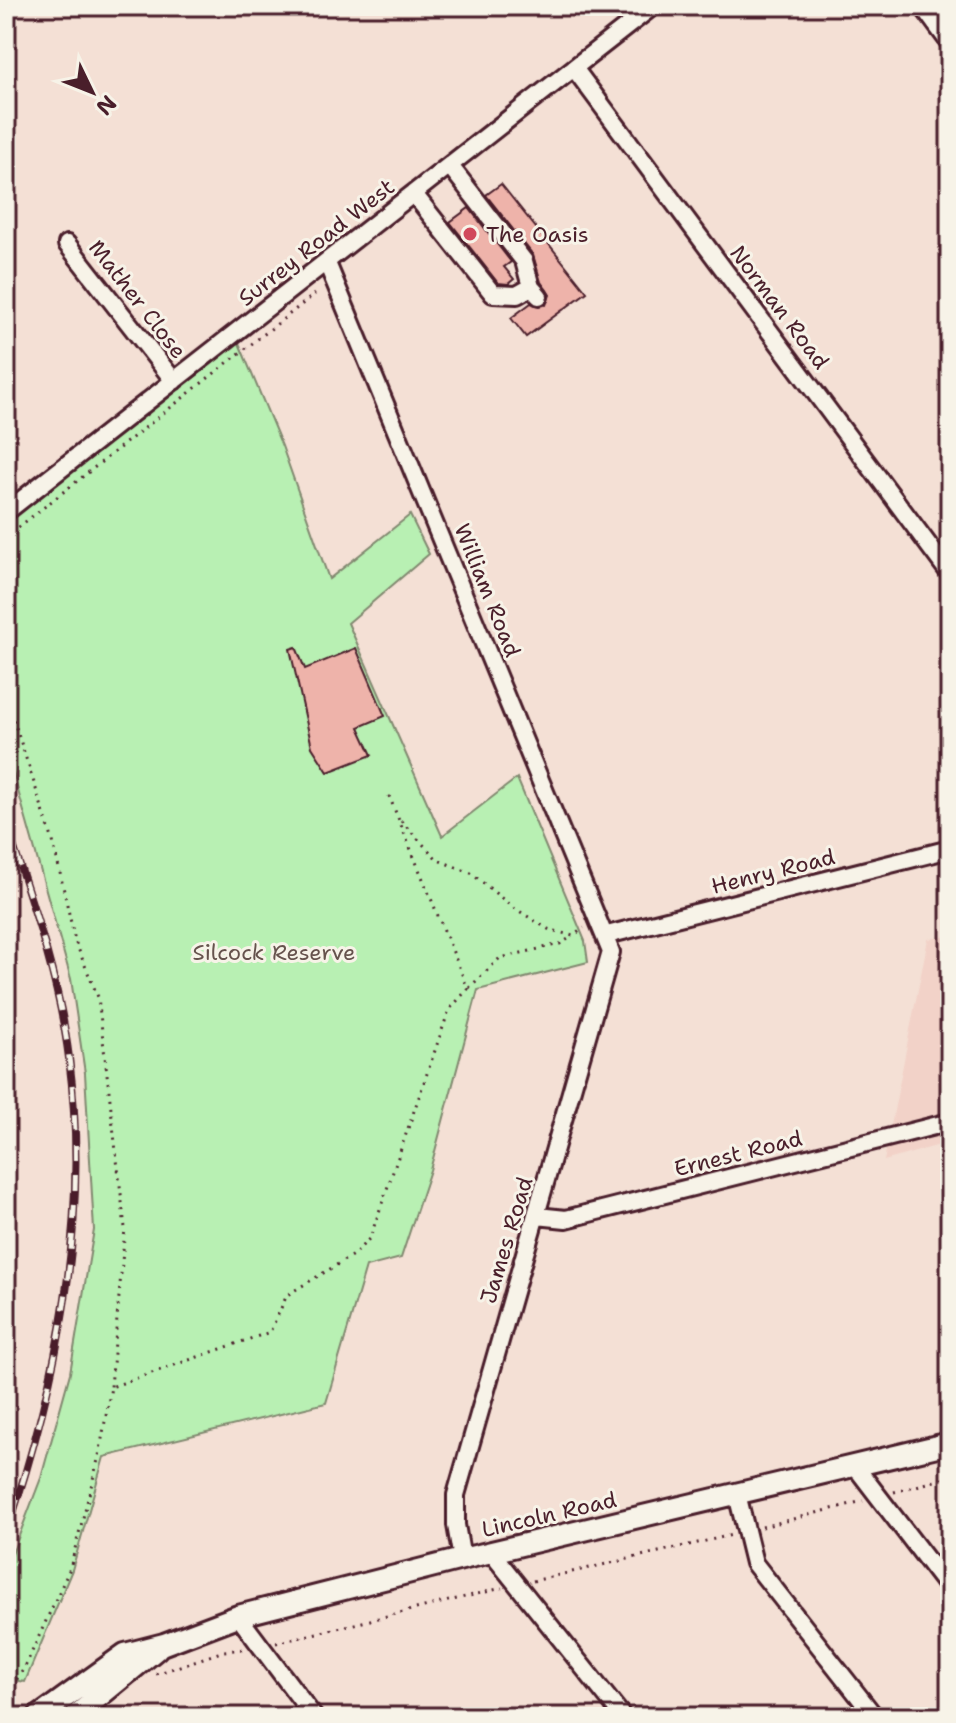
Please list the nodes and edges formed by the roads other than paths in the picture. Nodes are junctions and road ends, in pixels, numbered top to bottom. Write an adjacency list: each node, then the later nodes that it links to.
1 (653, 6): 4 (street, Surrey Road West)
2 (925, 6): 3 (main road)
3 (950, 40)
4 (574, 68): 5 (street, Surrey Road West); 11 (street, Norman Road)
5 (450, 166): 6 (street, Surrey Road West); 6 (street)
6 (414, 194): 8 (street, Surrey Road West)
7 (67, 244): 9 (street, Mather Close)
8 (327, 263): 9 (street, Surrey Road West); 13 (street, William Road)
9 (174, 381): 10 (street, Surrey Road West)
10 (6, 512)
11 (950, 574)
12 (950, 849): 13 (street, Henry Road)
13 (607, 935): 15 (street, James Road)
14 (950, 1122): 15 (street, Ernest Road)
15 (537, 1216): 20 (street, James Road)
16 (950, 1443): 17 (main road, Lincoln Road)
17 (855, 1466): 18 (main road, Lincoln Road); 21 (street)
18 (737, 1494): 19 (main road, Lincoln Road); 28 (street)
19 (491, 1552): 20 (main road, Lincoln Road); 27 (street)
20 (462, 1559): 22 (main road, Lincoln Road)
21 (950, 1590)
22 (238, 1616): 23 (main road, Lincoln Road); 26 (street)
23 (164, 1644): 24 (main road, Lincoln Road); 25 (main road, Lincoln Road)
24 (38, 1716)
25 (74, 1717)
26 (314, 1717)
27 (623, 1717)
28 (875, 1717)

